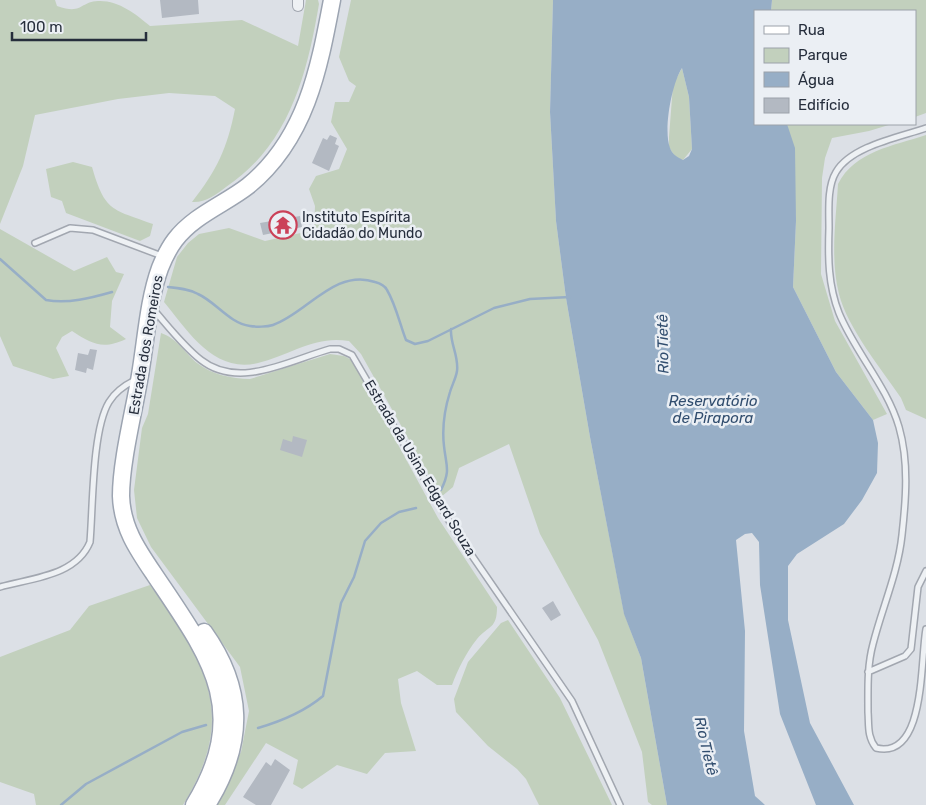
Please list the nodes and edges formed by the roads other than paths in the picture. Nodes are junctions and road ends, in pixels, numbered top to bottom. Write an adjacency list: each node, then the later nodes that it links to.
1 (332, 0): 4 (main road, Estrada dos Romeiros)
2 (926, 128): 11 (lane)
3 (35, 243): 4 (lane)
4 (165, 257): 5 (main road, Estrada dos Romeiros)
5 (152, 308): 6 (main road, Estrada dos Romeiros); 14 (lane, Estrada da Usina Edgard Souza)
6 (140, 377): 7 (main road, Estrada dos Romeiros); 9 (lane)
7 (150, 567): 12 (main road, Estrada dos Romeiros); 13 (main road, Estrada dos Romeiros)
8 (926, 571): 11 (lane)
9 (0, 587)
10 (926, 629): 11 (lane)
11 (868, 672)
12 (194, 805)
13 (207, 805)
14 (620, 805)

